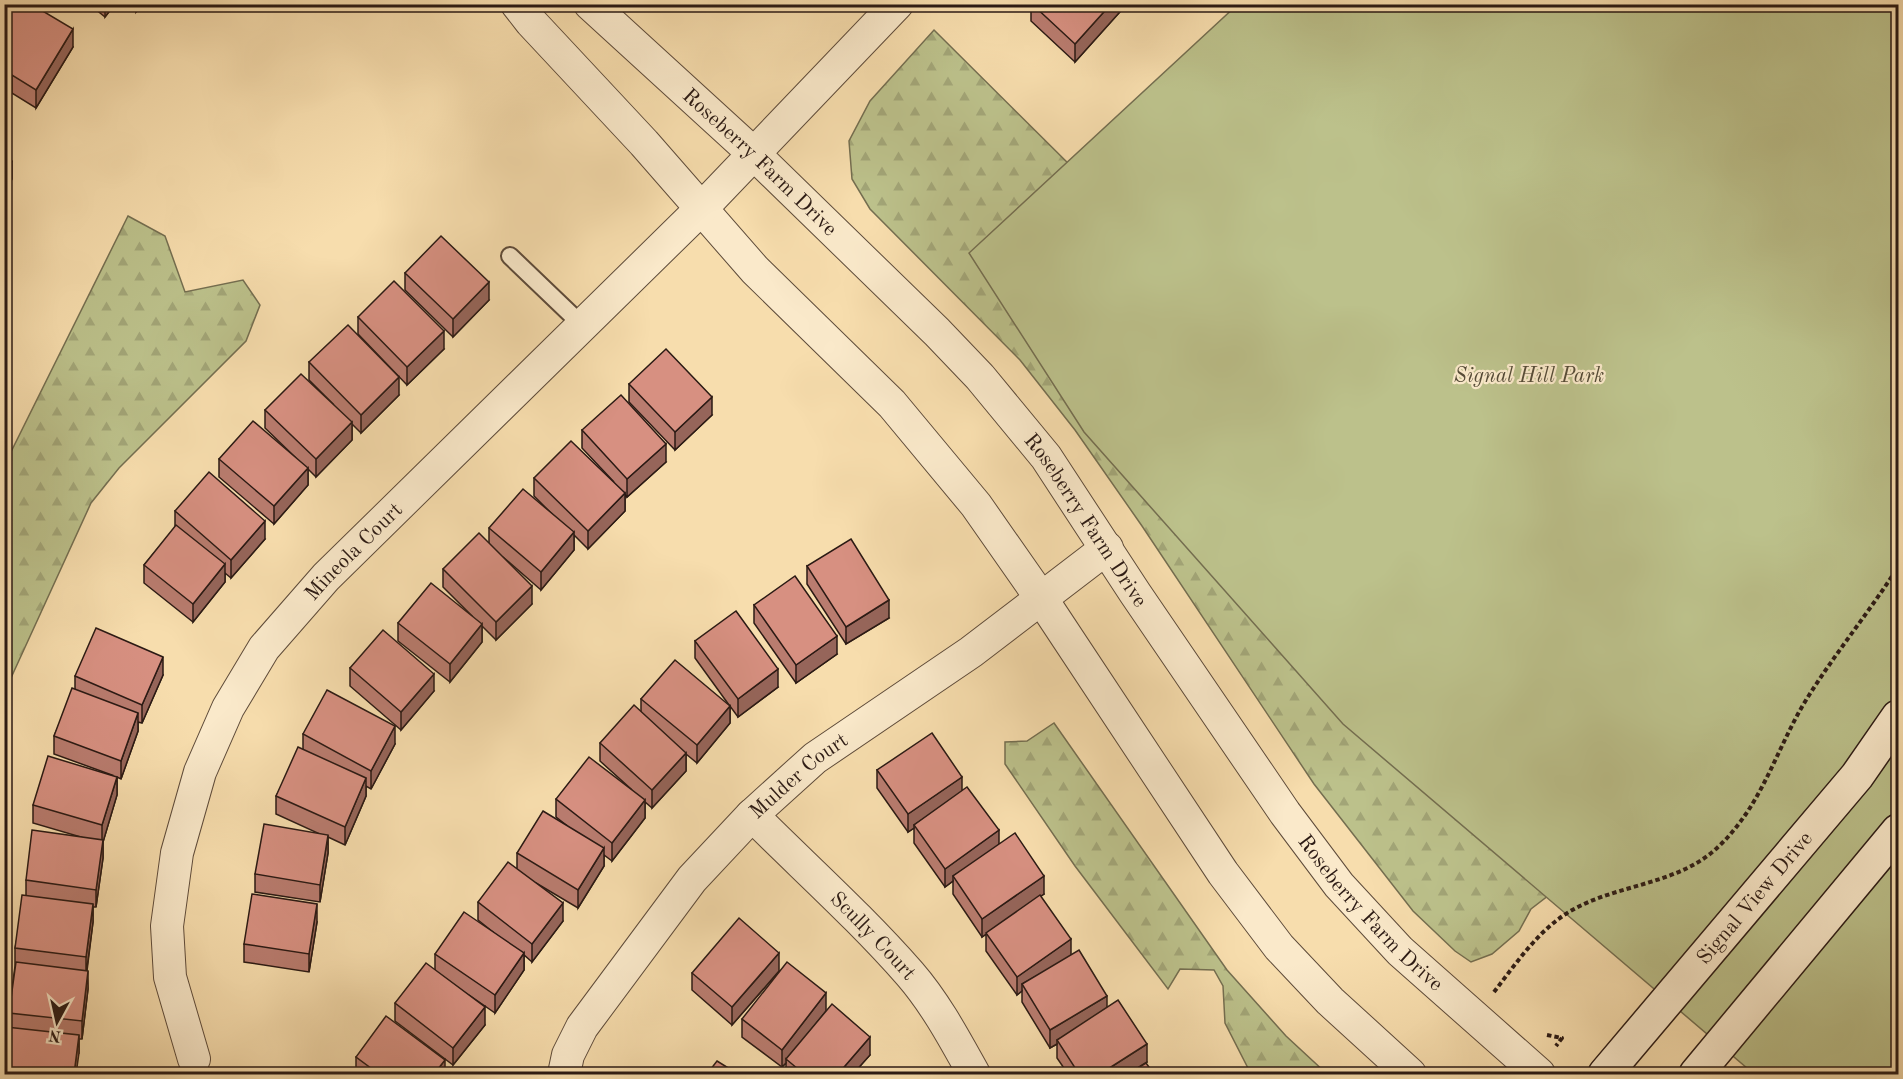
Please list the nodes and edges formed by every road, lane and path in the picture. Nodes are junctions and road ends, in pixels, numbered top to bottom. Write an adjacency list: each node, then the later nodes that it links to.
1 (517, 4): 5 (street)
2 (590, 4): 4 (street, Roseberry Farm Drive)
3 (897, 4): 4 (street, Mineola Court)
4 (753, 153): 5 (street, Mineola Court); 8 (street, Roseberry Farm Drive)
5 (701, 209): 7 (street, Mineola Court); 10 (street)
6 (510, 256): 7 (lane)
7 (582, 325): 15 (street, Mineola Court)
8 (1107, 548): 10 (street, Mulder Court); 19 (street, Roseberry Farm Drive)
9 (1899, 567): 14 (path)
10 (1041, 598): 12 (street, Mulder Court); 18 (street)
11 (1899, 717): 20 (main road, Signal View Drive)
12 (752, 815): 16 (street, Mulder Court); 17 (street, Scully Court)
13 (1899, 831): 21 (main road)
14 (1491, 996)
15 (194, 1059)
16 (564, 1074)
17 (974, 1074)
18 (1410, 1074)
19 (1539, 1074)
20 (1605, 1074)
21 (1696, 1074)

